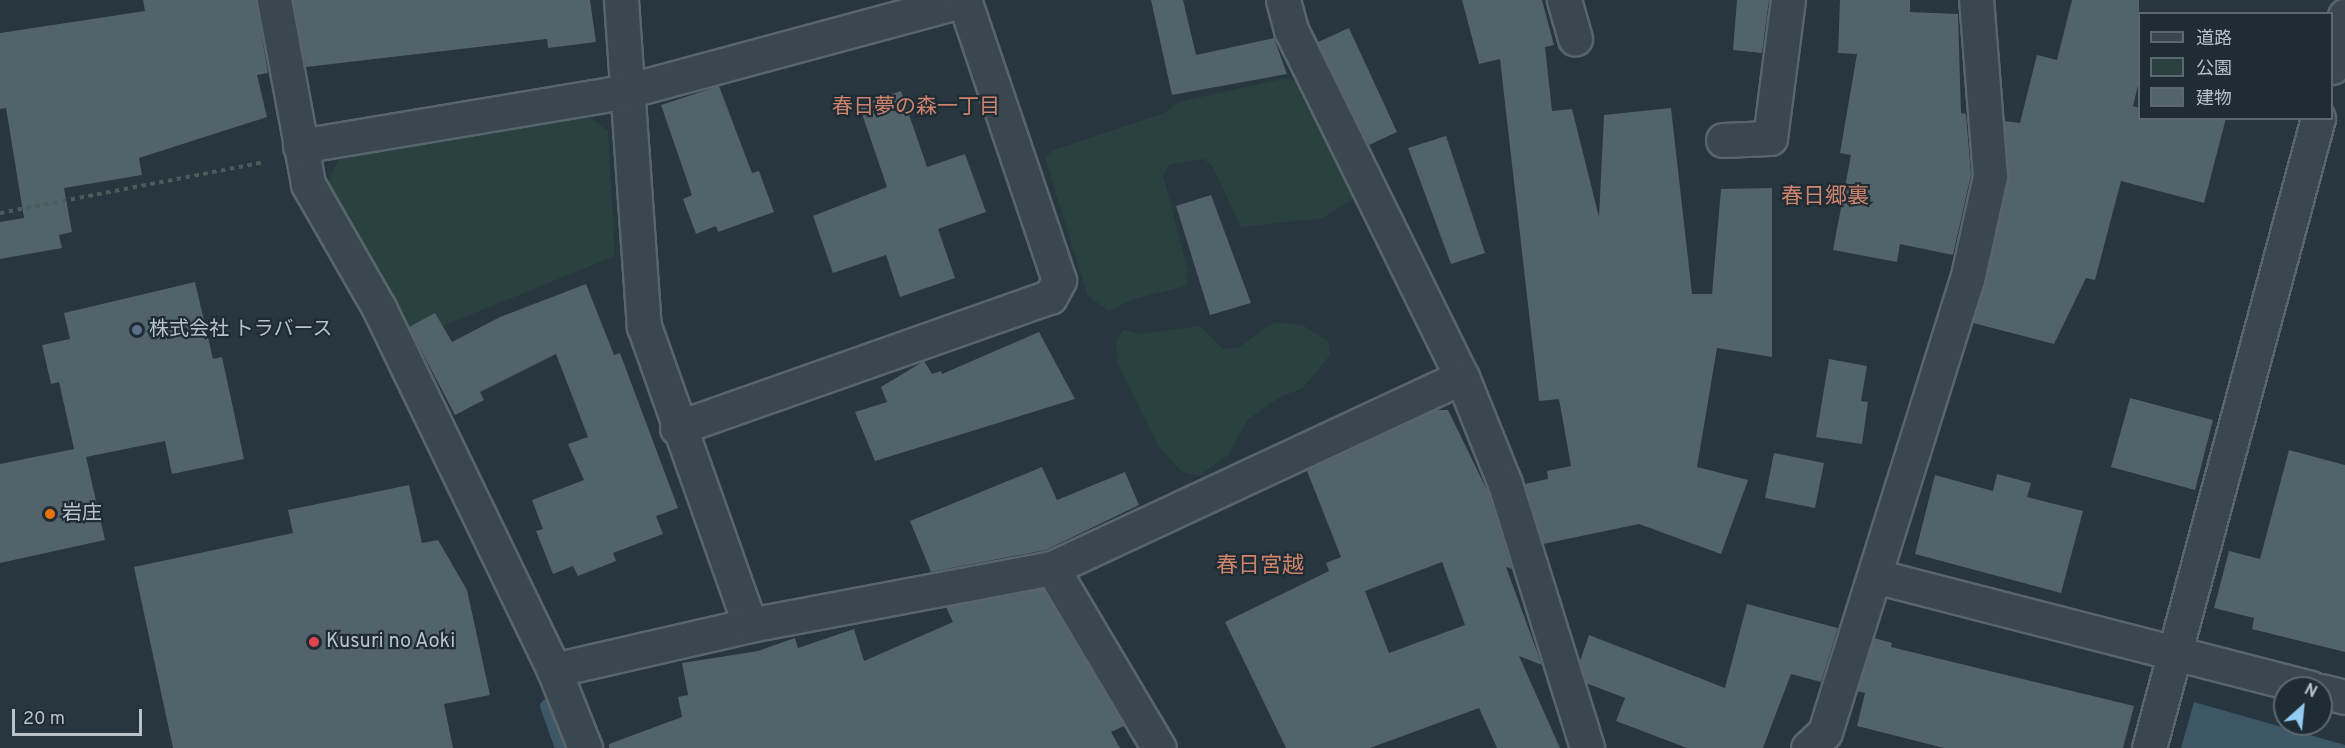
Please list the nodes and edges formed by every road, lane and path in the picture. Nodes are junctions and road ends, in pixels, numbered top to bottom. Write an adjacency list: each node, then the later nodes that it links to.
1 (274, 0): 14 (street)
2 (621, 0): 11 (street)
3 (1283, 0): 16 (street)
4 (1564, 0): 9 (street)
5 (1788, 0): 13 (street)
6 (1976, 0): 19 (street)
7 (965, 1): 11 (street); 17 (street)
8 (2345, 16): 10 (street)
9 (1575, 38)
10 (2333, 60)
11 (627, 91): 14 (street); 17 (street)
12 (2317, 120): 21 (street)
13 (1723, 140)
14 (300, 146): 15 (path); 22 (street)
15 (0, 213)
16 (1462, 377): 18 (street); 26 (street)
17 (677, 428): 20 (street)
18 (1052, 568): 20 (street); 25 (street)
19 (1875, 576): 21 (street); 27 (street)
20 (750, 625): 22 (street)
21 (2175, 653): 23 (street); 28 (street)
22 (554, 670): 24 (street)
23 (2273, 678)
24 (585, 748)
25 (1159, 748)
26 (1587, 748)
27 (1808, 748)
28 (2149, 748)

